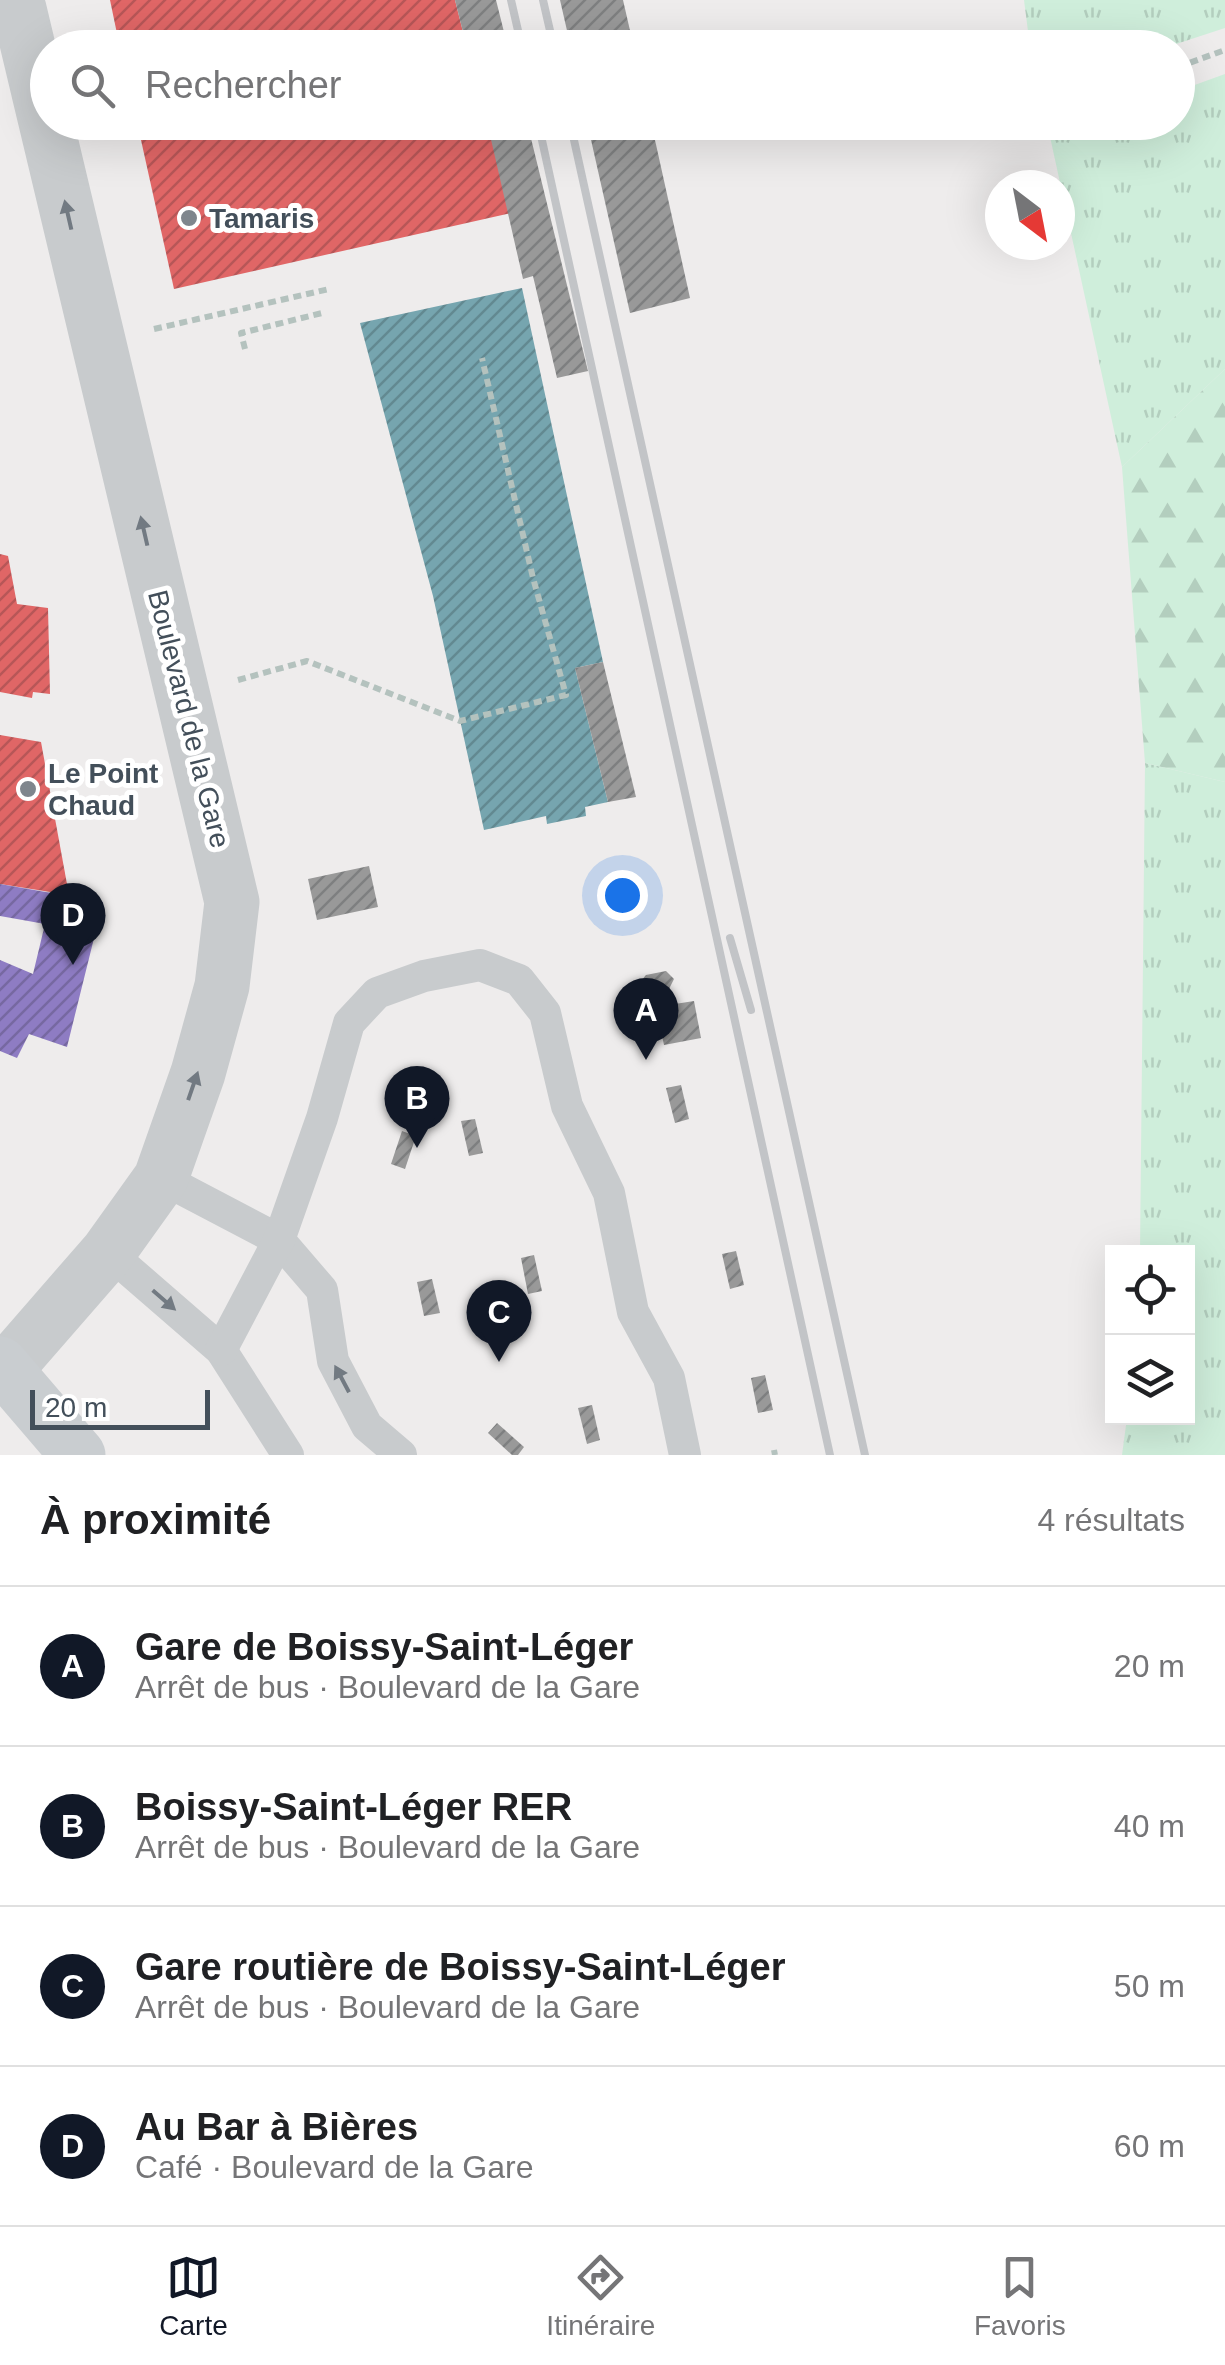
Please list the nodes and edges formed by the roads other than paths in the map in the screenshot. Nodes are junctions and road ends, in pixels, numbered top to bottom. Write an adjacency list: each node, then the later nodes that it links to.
1 (15, 11): 2 (street, Boulevard de la Gare, one-way to 1)
2 (30, 70)
3 (48, 140): 4 (street, Boulevard de la Gare, one-way to 3)
4 (161, 1178): 5 (lane); 6 (street, Boulevard de la Gare)
5 (278, 1240): 7 (lane); 11 (lane, one-way to 5); 12 (lane)
6 (108, 1252): 7 (lane, one-way to 7); 8 (street, Boulevard de la Gare)
7 (221, 1350): 10 (lane)
8 (2, 1370): 9 (main road)
9 (78, 1455)
10 (288, 1455)
11 (401, 1455)
12 (684, 1455)

